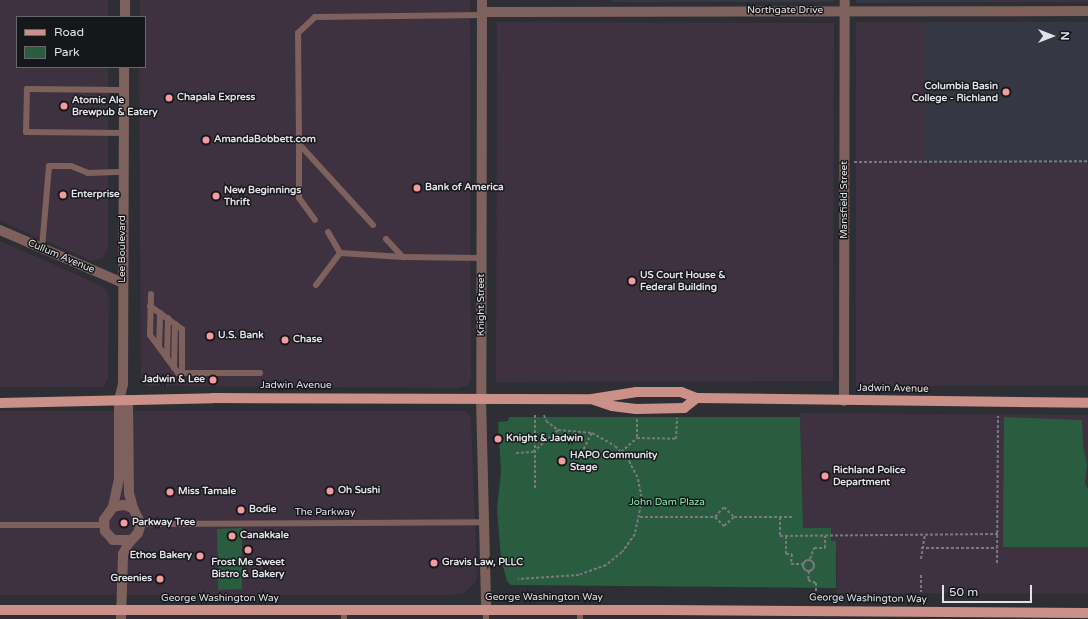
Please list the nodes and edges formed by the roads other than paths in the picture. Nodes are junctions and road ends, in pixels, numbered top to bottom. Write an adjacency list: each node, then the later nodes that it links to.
1 (125, 0): 7 (street)
2 (482, 0): 6 (street, Knight Street)
3 (845, 0): 4 (street, Mansfield Street)
4 (845, 11): 5 (street, Northgate Drive); 6 (street, Northgate Drive); 38 (street, Mansfield Street)
5 (1088, 11)
6 (482, 14): 11 (lane); 21 (street, Knight Street)
7 (125, 16)
8 (124, 68): 9 (street, Lee Boulevard)
9 (124, 90): 10 (street, Lee Boulevard); 10 (lane)
10 (124, 133): 12 (street, Lee Boulevard)
11 (299, 144): 13 (lane); 14 (lane)
12 (124, 172): 18 (lane); 22 (street, Lee Boulevard)
13 (315, 220)
14 (373, 225)
15 (0, 230): 18 (street, Cullum Avenue)
16 (328, 232): 19 (lane)
17 (386, 239): 20 (lane)
18 (42, 248): 22 (street, Cullum Avenue)
19 (340, 253): 20 (lane); 23 (lane)
20 (403, 257): 21 (lane)
21 (482, 258): 34 (street, Knight Street)
22 (123, 283): 37 (street, Lee Boulevard)
23 (316, 285)
24 (151, 294): 25 (lane)
25 (150, 306): 26 (lane); 29 (lane)
26 (160, 313): 27 (lane); 29 (lane)
27 (168, 318): 28 (lane); 30 (lane)
28 (175, 324): 31 (lane); 32 (lane)
29 (159, 347): 30 (lane)
30 (167, 358): 31 (lane)
31 (174, 368): 32 (lane)
32 (182, 373): 33 (lane)
33 (260, 373)
34 (481, 398): 36 (main road, Jadwin Avenue); 37 (main road, Jadwin Avenue); 43 (street, Knight Street)
35 (697, 398): 36 (main road, Jadwin Avenue); 36 (main road, Jadwin Avenue); 38 (main road, Jadwin Avenue)
36 (592, 399)
37 (123, 400): 39 (main road, Jadwin Avenue); 41 (street, Lee Boulevard); 42 (street, Lee Boulevard)
38 (844, 401): 40 (main road, Jadwin Avenue)
39 (0, 403)
40 (1088, 403)
41 (113, 507): 42 (street); 46 (street, Lee Boulevard)
42 (133, 508): 44 (street, Lee Boulevard)
43 (484, 522): 44 (lane, The Parkway); 50 (street, Knight Street)
44 (141, 524): 47 (street)
45 (0, 525): 46 (lane)
46 (104, 525): 47 (street)
47 (131, 540): 52 (street)
48 (0, 610): 52 (main road, George Washington Way)
49 (1088, 613): 55 (main road, George Washington Way)
50 (486, 614): 51 (main road, George Washington Way); 53 (main road, George Washington Way)
51 (580, 614): 54 (main road, George Washington Way)
52 (121, 615): 53 (main road, George Washington Way)
53 (344, 615)
54 (911, 615): 55 (main road, George Washington Way)
55 (995, 616)

